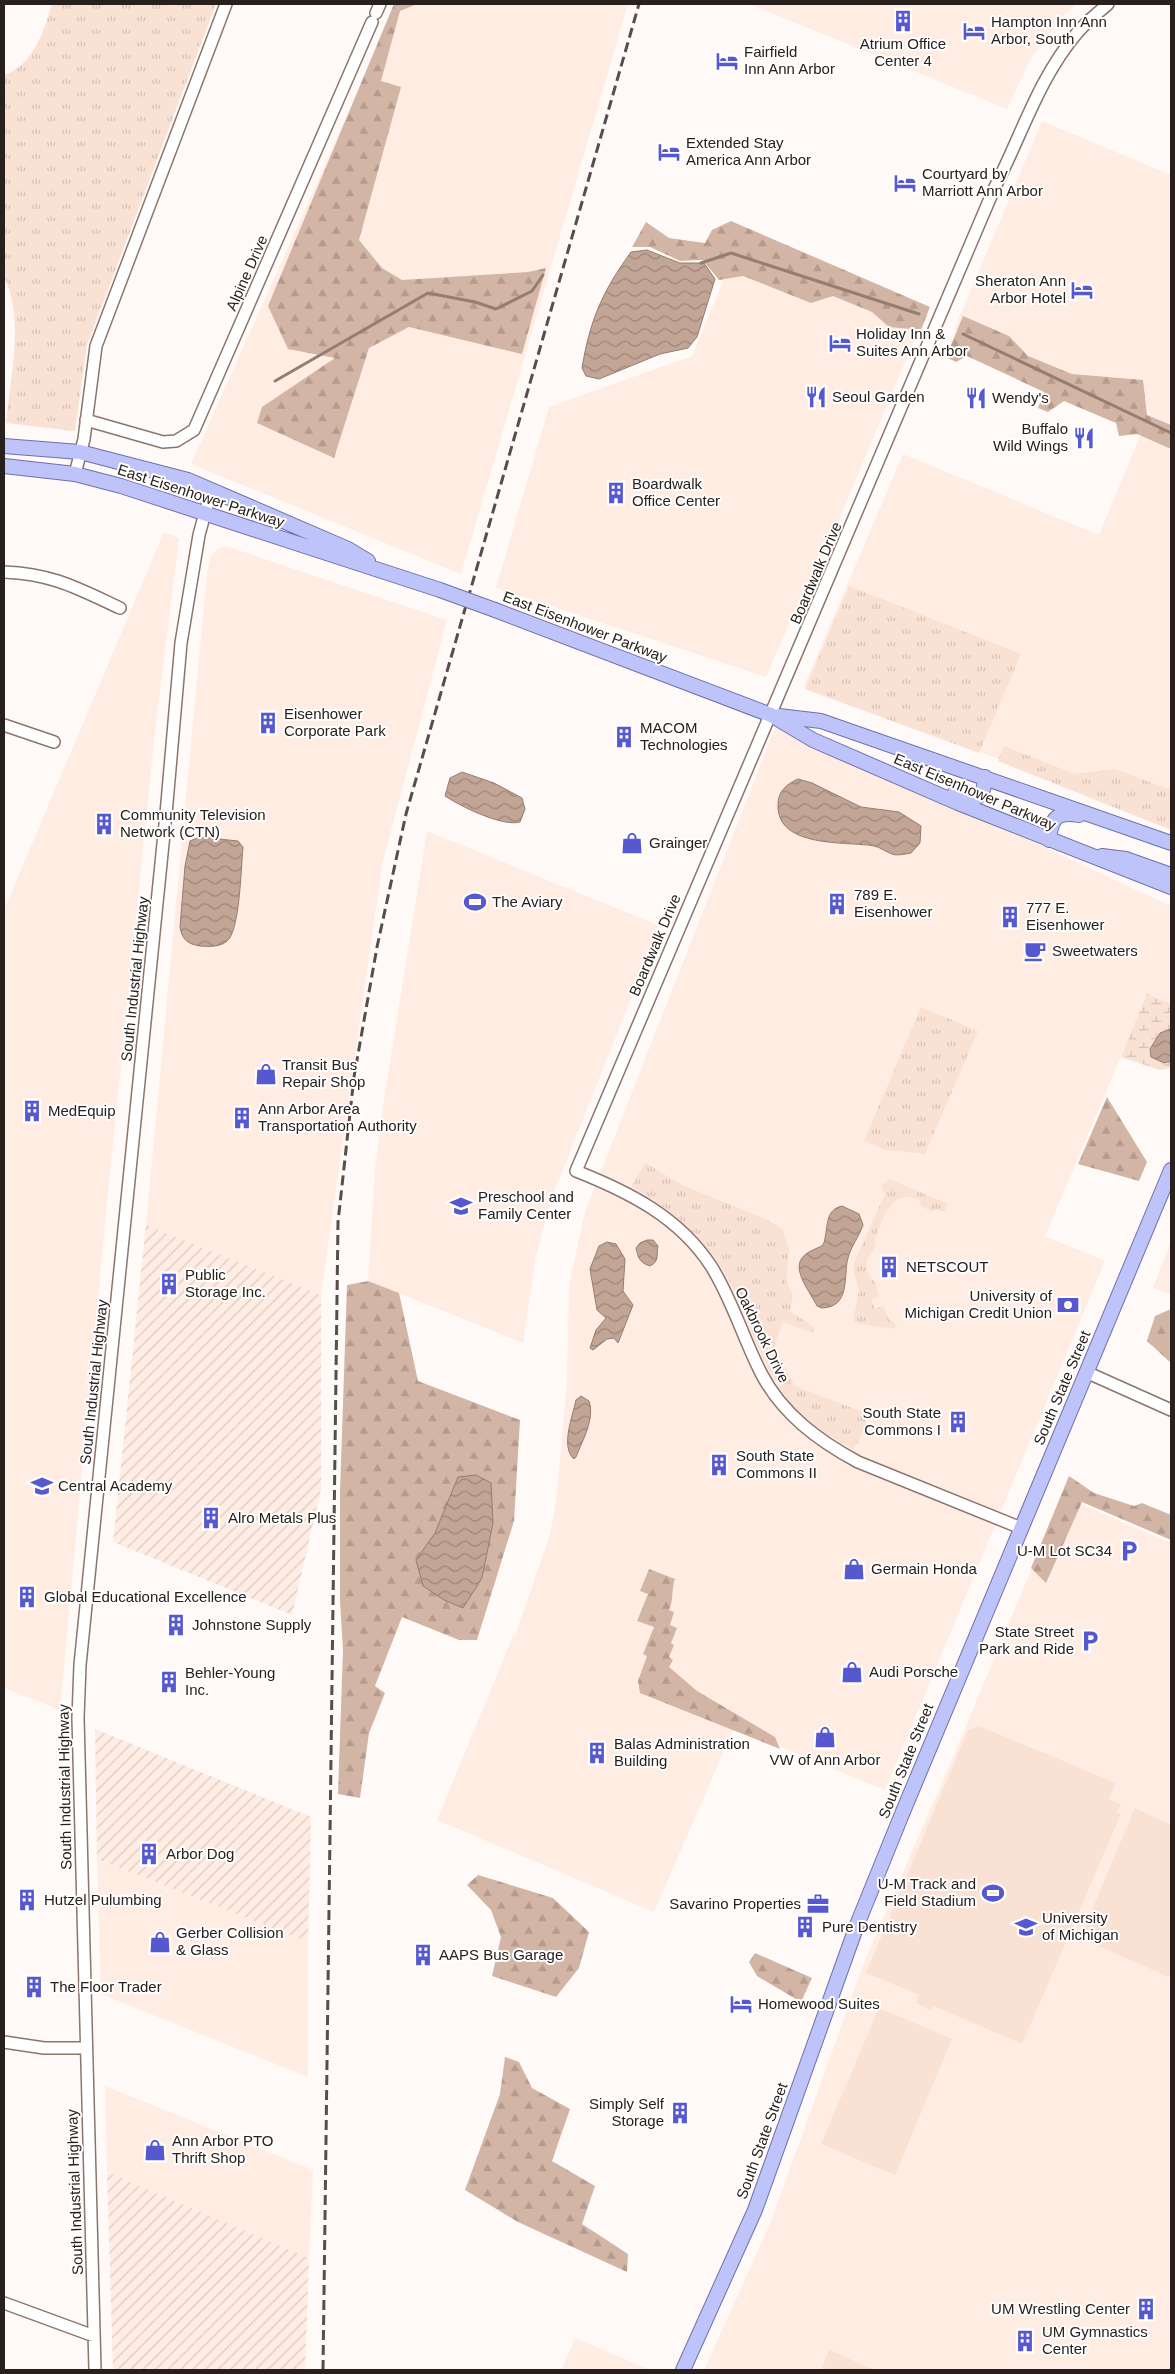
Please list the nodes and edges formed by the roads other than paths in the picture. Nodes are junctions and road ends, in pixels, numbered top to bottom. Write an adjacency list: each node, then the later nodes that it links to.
1 (226, 4): 4 (street)
2 (1108, 4): 14 (street, Boardwalk Drive)
3 (376, 13): 4 (street, Alpine Drive)
4 (86, 420): 6 (street)
5 (4, 446): 6 (main road, East Eisenhower Parkway)
6 (80, 452): 8 (street); 9 (main road, East Eisenhower Parkway)
7 (4, 466): 8 (main road, East Eisenhower Parkway)
8 (75, 474): 10 (main road, East Eisenhower Parkway)
9 (211, 491): 10 (street, South Industrial Highway); 11 (main road, East Eisenhower Parkway)
10 (205, 513): 11 (main road, East Eisenhower Parkway); 31 (street, South Industrial Highway)
11 (386, 571): 14 (main road, East Eisenhower Parkway, bridge)
12 (4, 572): 13 (street)
13 (120, 608)
14 (771, 715): 17 (main road, East Eisenhower Parkway); 18 (main road, East Eisenhower Parkway); 26 (street, Boardwalk Drive)
15 (4, 725): 16 (street)
16 (54, 742)
17 (985, 777): 18 (main road); 20 (main road, East Eisenhower Parkway)
18 (899, 778): 19 (main road, East Eisenhower Parkway)
19 (1049, 840): 21 (main road); 22 (main road, East Eisenhower Parkway)
20 (1171, 843)
21 (1171, 850)
22 (1079, 853): 23 (main road); 24 (main road, East Eisenhower Parkway)
23 (1171, 875)
24 (1171, 887)
25 (1171, 1170): 27 (main road, South State Street)
26 (576, 1171): 29 (street, Oakbrook Drive)
27 (1086, 1372): 28 (street); 29 (main road, South State Street)
28 (1171, 1410)
29 (1021, 1528): 35 (main road, South State Street)
30 (4, 2042): 31 (street)
31 (85, 2048): 33 (street, South Industrial Highway)
32 (4, 2303): 33 (street)
33 (94, 2336): 34 (street, South Industrial Highway)
34 (95, 2370)
35 (683, 2370)

